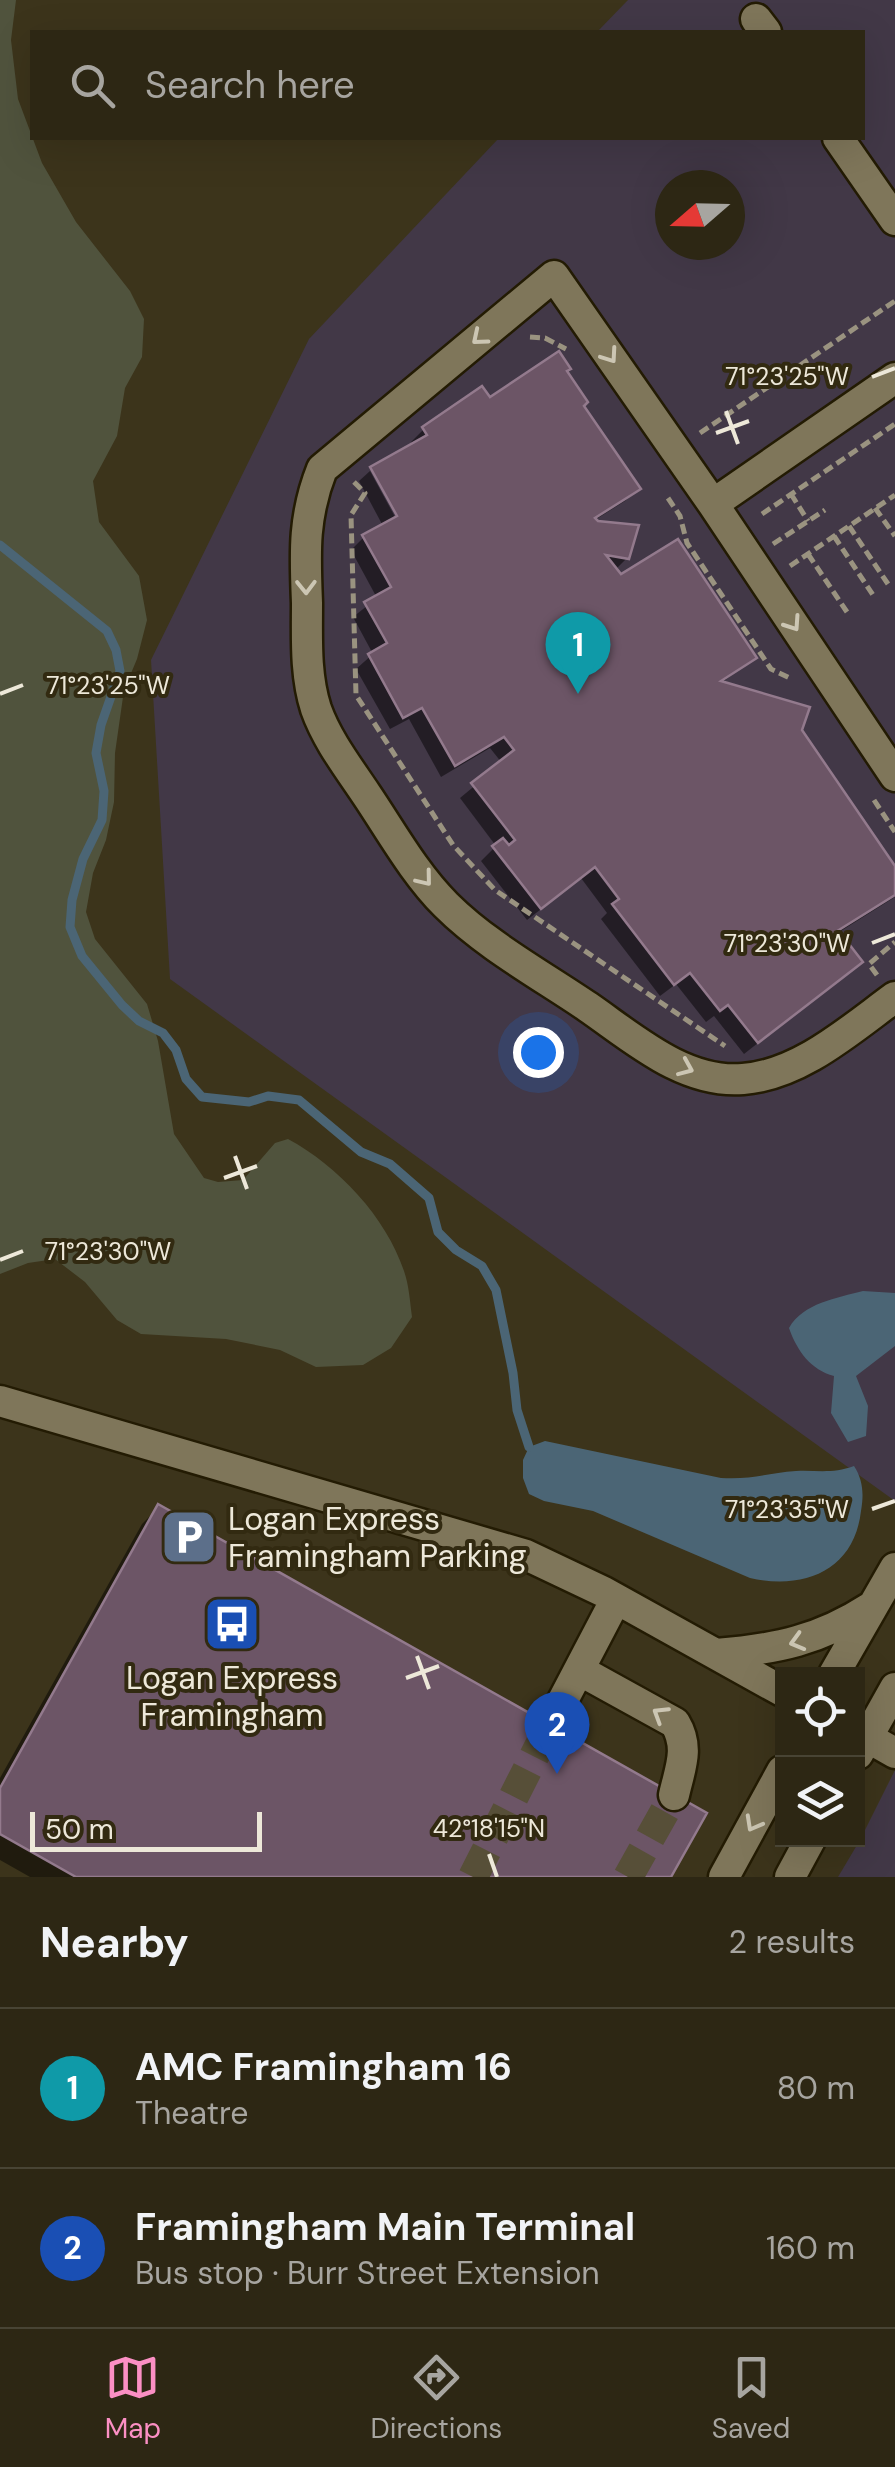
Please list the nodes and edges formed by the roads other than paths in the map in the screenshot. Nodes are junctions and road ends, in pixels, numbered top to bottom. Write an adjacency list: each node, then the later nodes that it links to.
1 (839, 140): 2 (street)
2 (895, 220)
3 (895, 378): 4 (street)
4 (713, 504): 5 (street, one-way to 5); 6 (street)
5 (895, 776)
6 (888, 989)
7 (0, 1401): 9 (street)
8 (895, 1568): 10 (street)
9 (616, 1599): 11 (street); 13 (street)
10 (872, 1607): 11 (street, one-way to 11); 12 (street)
11 (716, 1654): 14 (street)
12 (838, 1667)
13 (579, 1670): 16 (street); 21 (street, one-way to 13)
14 (775, 1687)
15 (895, 1688): 17 (street)
16 (550, 1725)
17 (865, 1735)
18 (865, 1742): 19 (street)
19 (895, 1753)
20 (775, 1784): 23 (street, one-way to 23)
21 (674, 1795)
22 (806, 1847): 24 (street)
23 (724, 1877)
24 (790, 1877)

